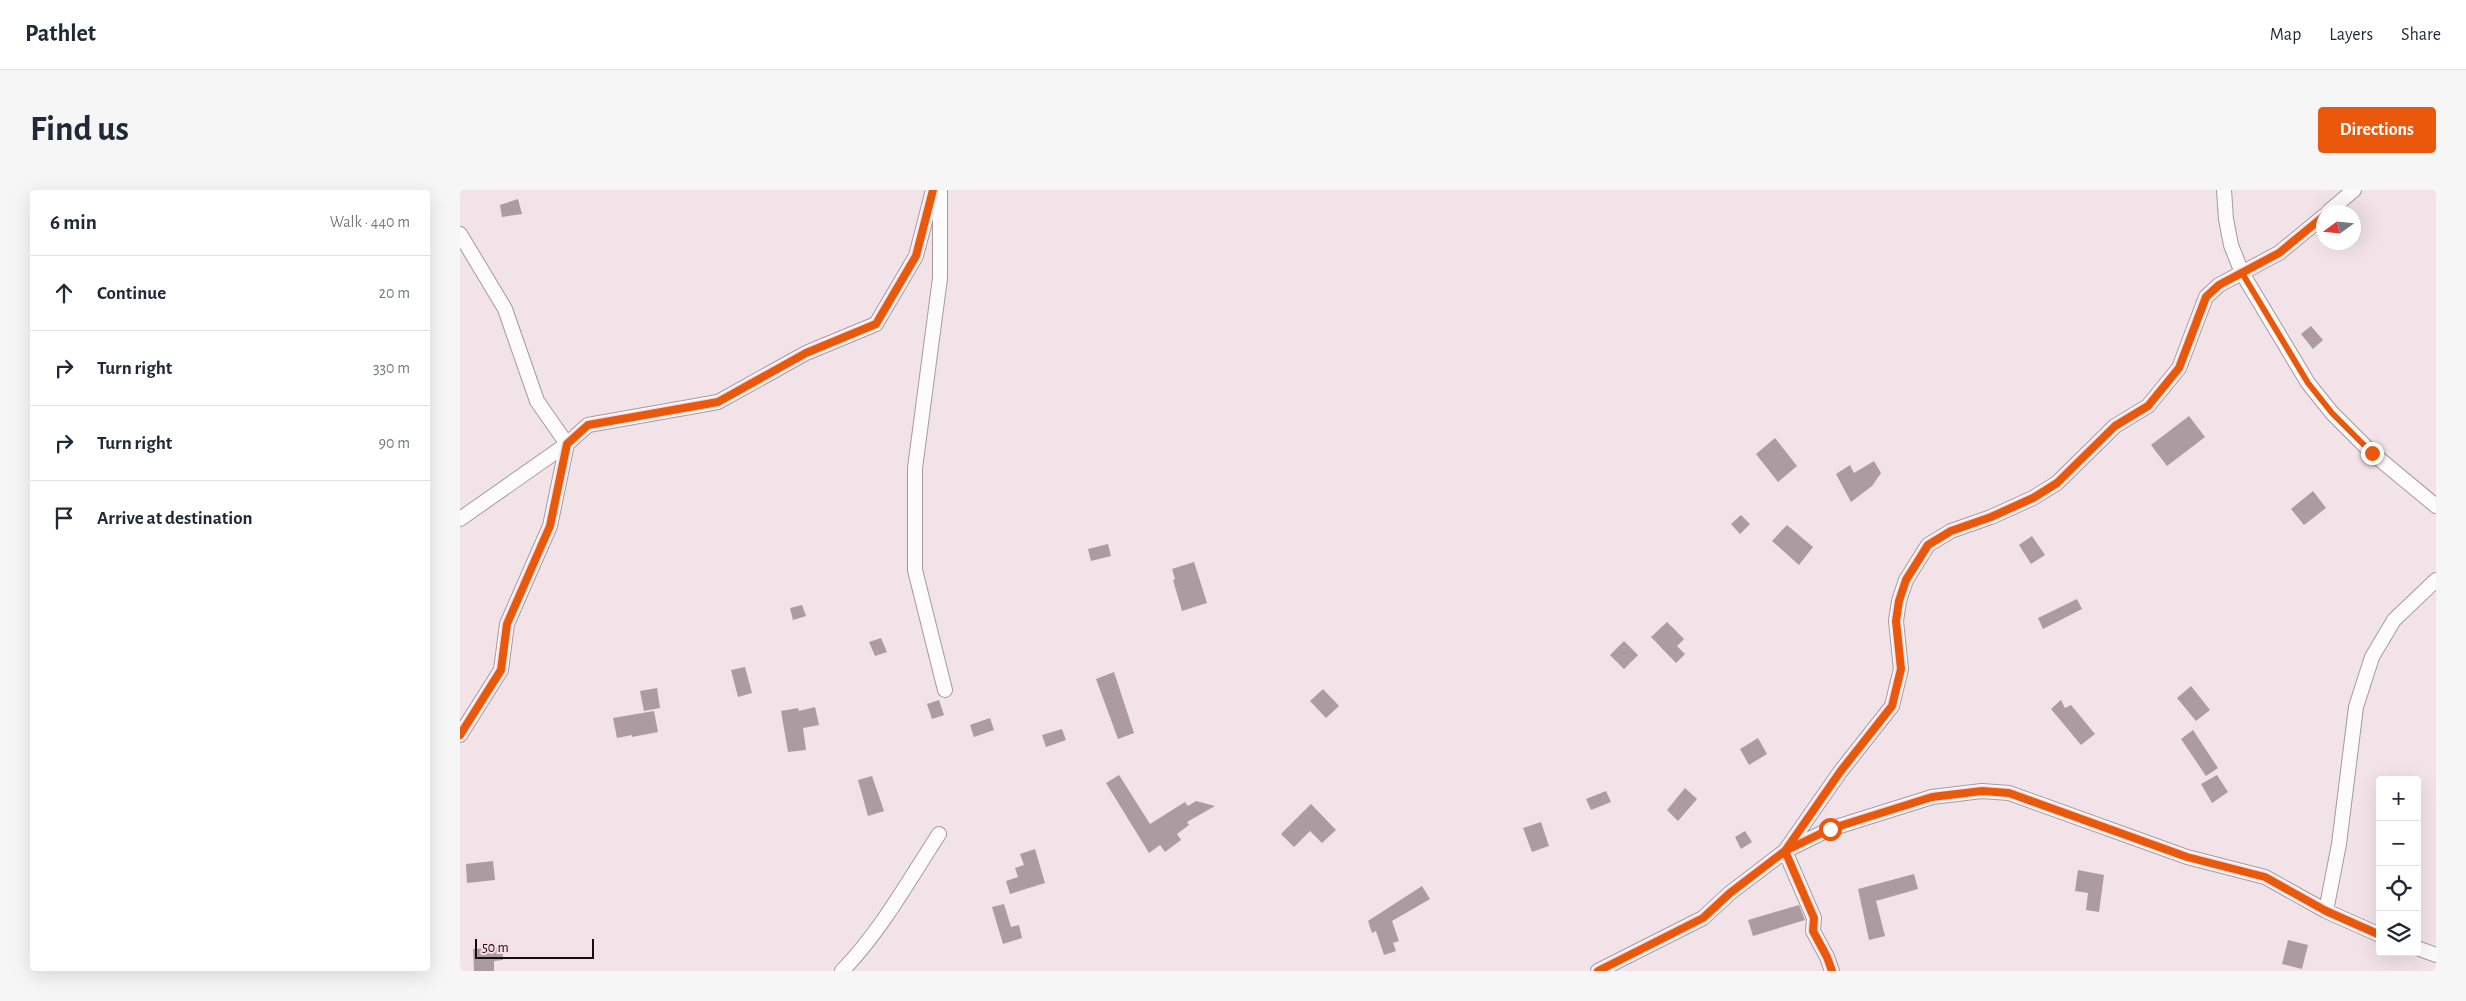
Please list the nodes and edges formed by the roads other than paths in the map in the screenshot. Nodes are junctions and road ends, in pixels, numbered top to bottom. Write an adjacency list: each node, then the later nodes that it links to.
1 (933, 190): 9 (street)
2 (940, 190): 13 (street)
3 (2224, 190): 8 (street)
4 (2354, 190): 5 (street)
5 (2336, 205)
6 (2316, 222): 8 (street)
7 (460, 234): 9 (street)
8 (2242, 273): 10 (street); 16 (street)
9 (567, 444): 11 (street); 14 (street)
10 (2436, 506)
11 (460, 519)
12 (2436, 580): 17 (street)
13 (946, 690)
14 (460, 736)
15 (939, 834): 21 (street)
16 (1785, 851): 17 (street); 22 (street); 23 (street)
17 (2326, 911): 18 (street)
18 (2376, 932)
19 (2421, 949): 20 (street)
20 (2436, 955)
21 (842, 971)
22 (1598, 971)
23 (1832, 971)

